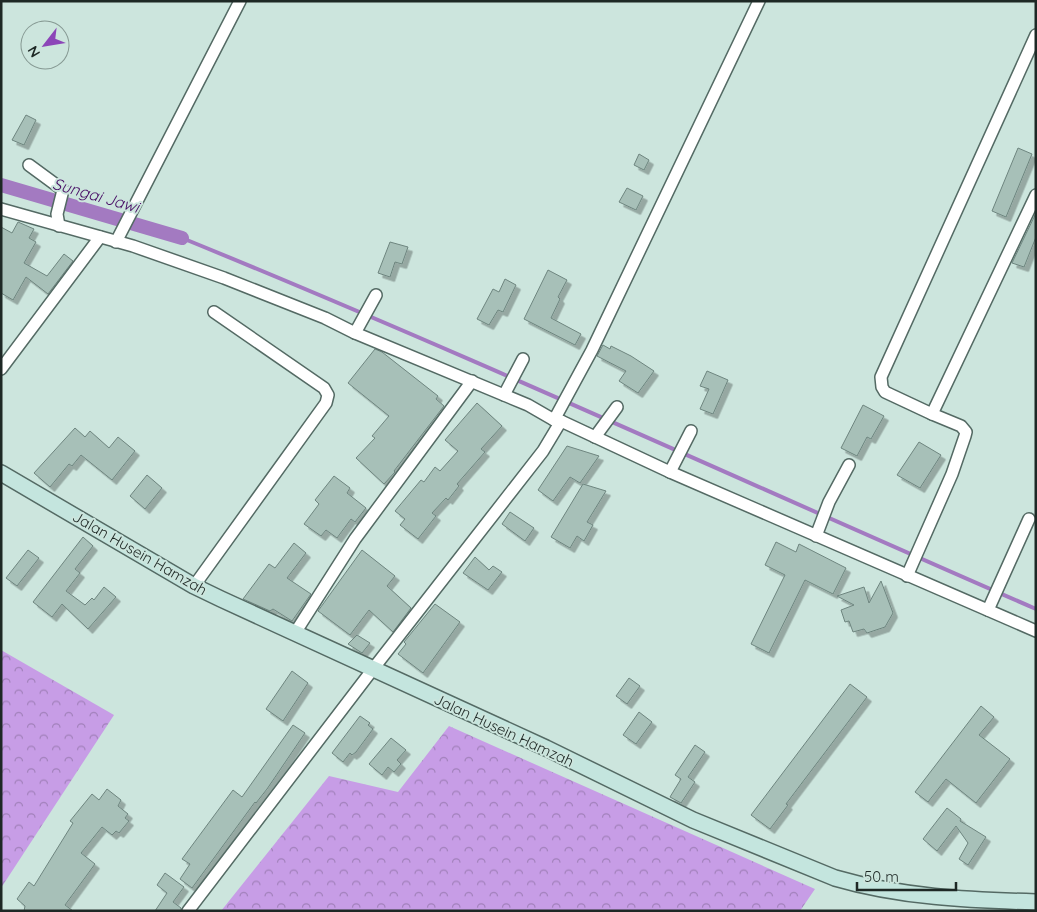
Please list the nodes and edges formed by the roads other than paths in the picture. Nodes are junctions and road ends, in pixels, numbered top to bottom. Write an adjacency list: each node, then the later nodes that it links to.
1 (240, 1): 9 (street)
2 (759, 1): 19 (street)
3 (1036, 35): 18 (street)
4 (29, 165): 7 (street)
5 (1036, 195): 18 (street)
6 (1, 209): 7 (street)
7 (59, 226): 8 (street)
8 (100, 237): 9 (street); 14 (street)
9 (117, 239): 12 (street)
10 (373, 300): 12 (street)
11 (214, 312): 28 (street)
12 (357, 330): 15 (street)
13 (521, 362): 16 (street)
14 (1, 368)
15 (472, 382): 16 (street); 31 (street)
16 (506, 391): 19 (street)
17 (614, 411): 21 (street)
18 (932, 414): 27 (street)
19 (557, 418): 21 (street); 32 (street)
20 (689, 435): 23 (street)
21 (596, 436): 23 (street)
22 (849, 465): 26 (street)
23 (671, 469): 26 (street)
24 (1, 473): 28 (street, Jalan Husein Hamzah)
25 (1029, 519): 29 (street)
26 (817, 532): 27 (street)
27 (909, 571): 29 (street)
28 (194, 586): 31 (street, Jalan Husein Hamzah)
29 (990, 608): 30 (street)
30 (1036, 631)
31 (295, 633): 32 (street, Jalan Husein Hamzah)
32 (373, 669): 33 (street, Jalan Husein Hamzah); 34 (street)
33 (1036, 902)
34 (188, 911)

